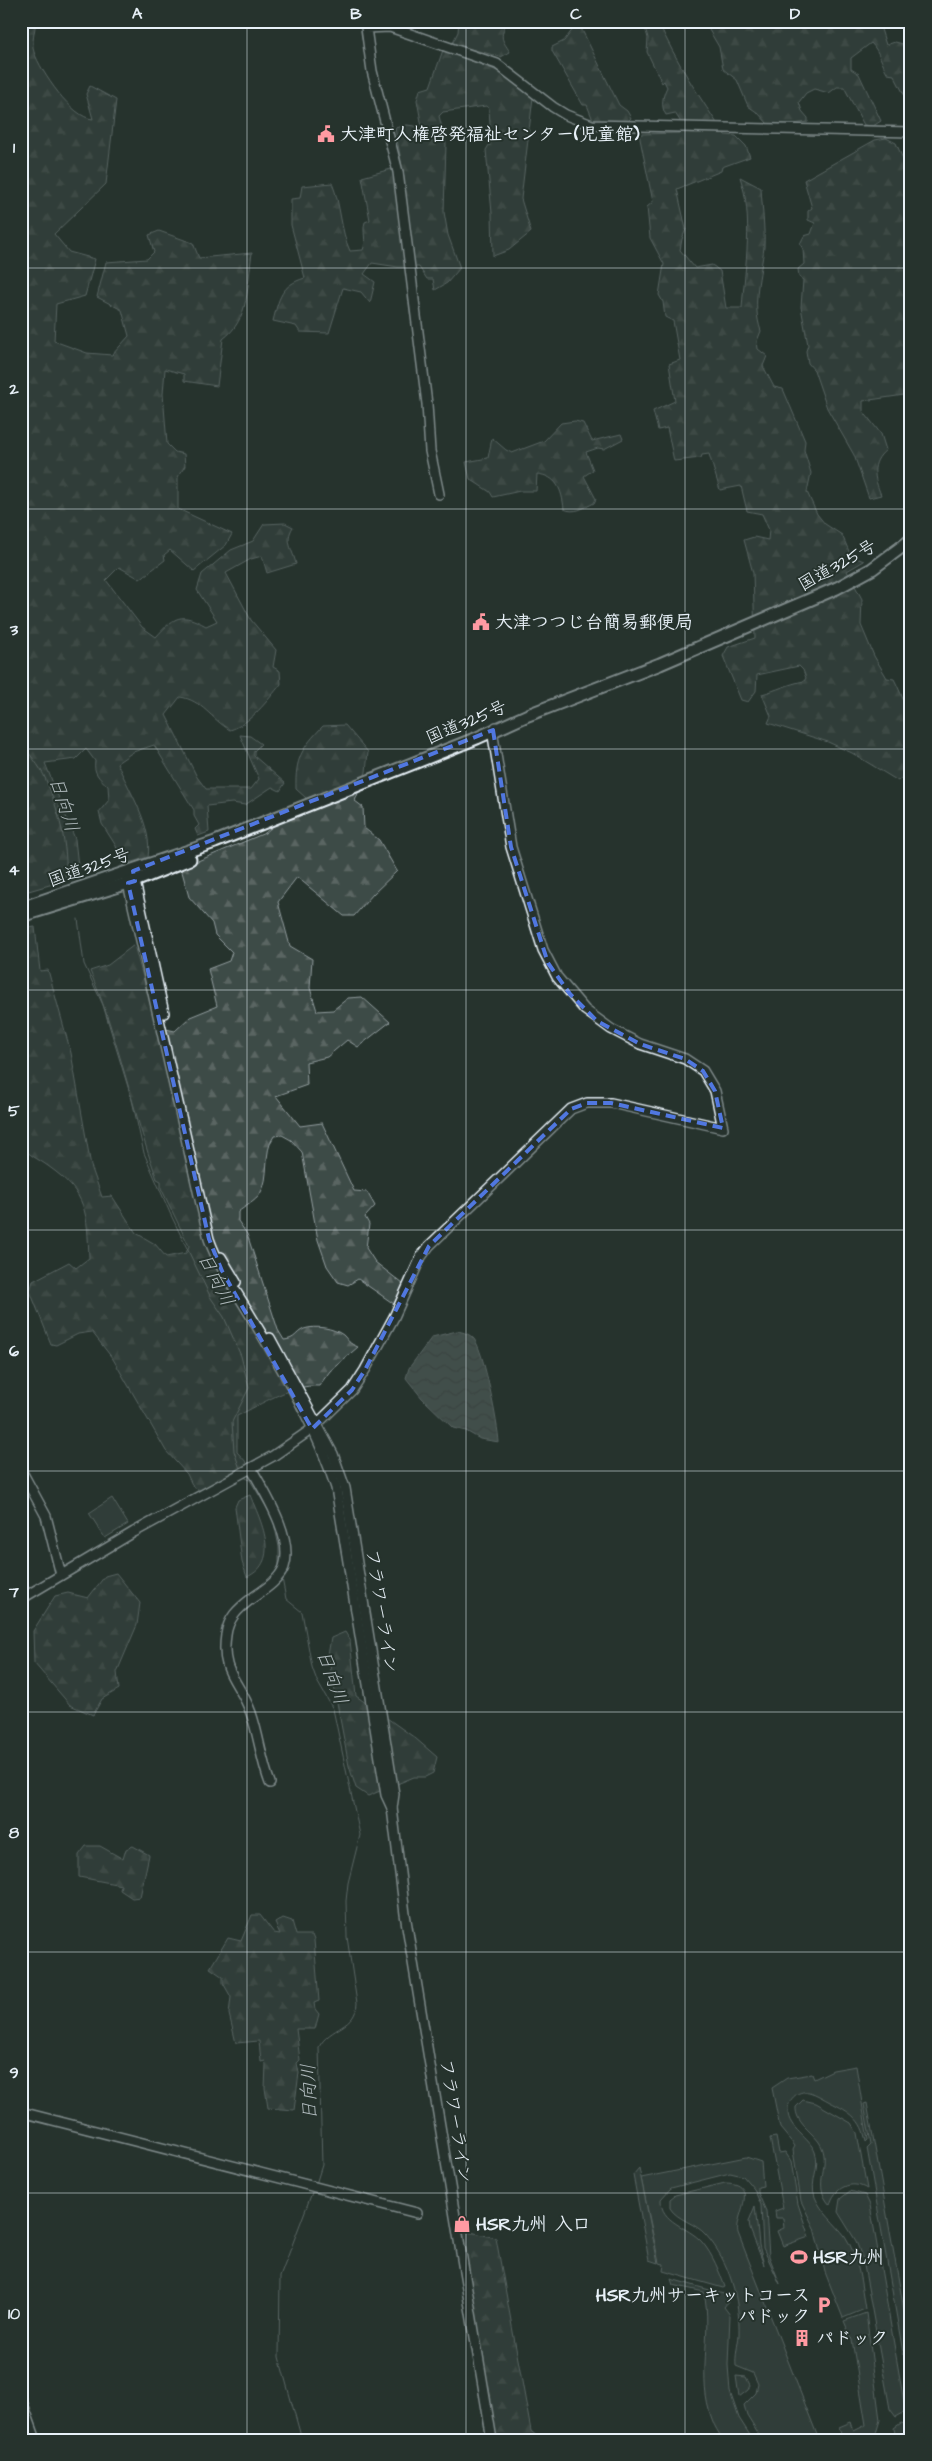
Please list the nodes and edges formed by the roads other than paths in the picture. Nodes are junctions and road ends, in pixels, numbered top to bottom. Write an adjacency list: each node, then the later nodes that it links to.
1 (911, 132): 2 (street)
2 (438, 494)
3 (911, 540): 5 (highway, 国道325号)
4 (911, 548): 5 (highway, 国道325号)
5 (494, 731): 6 (highway, 国道325号); 9 (street)
6 (130, 877): 7 (highway, 国道325号); 8 (highway, 国道325号); 9 (street, フラワーライン)
7 (21, 908)
8 (21, 916)
9 (315, 1426): 10 (street); 19 (street, フラワーライン)
10 (248, 1469): 12 (street); 14 (street)
11 (21, 1470): 12 (street)
12 (61, 1575): 13 (street)
13 (21, 1599)
14 (270, 1783)
15 (21, 2112): 16 (street)
16 (416, 2212)
17 (21, 2398): 18 (street)
18 (36, 2440)
19 (492, 2440)

